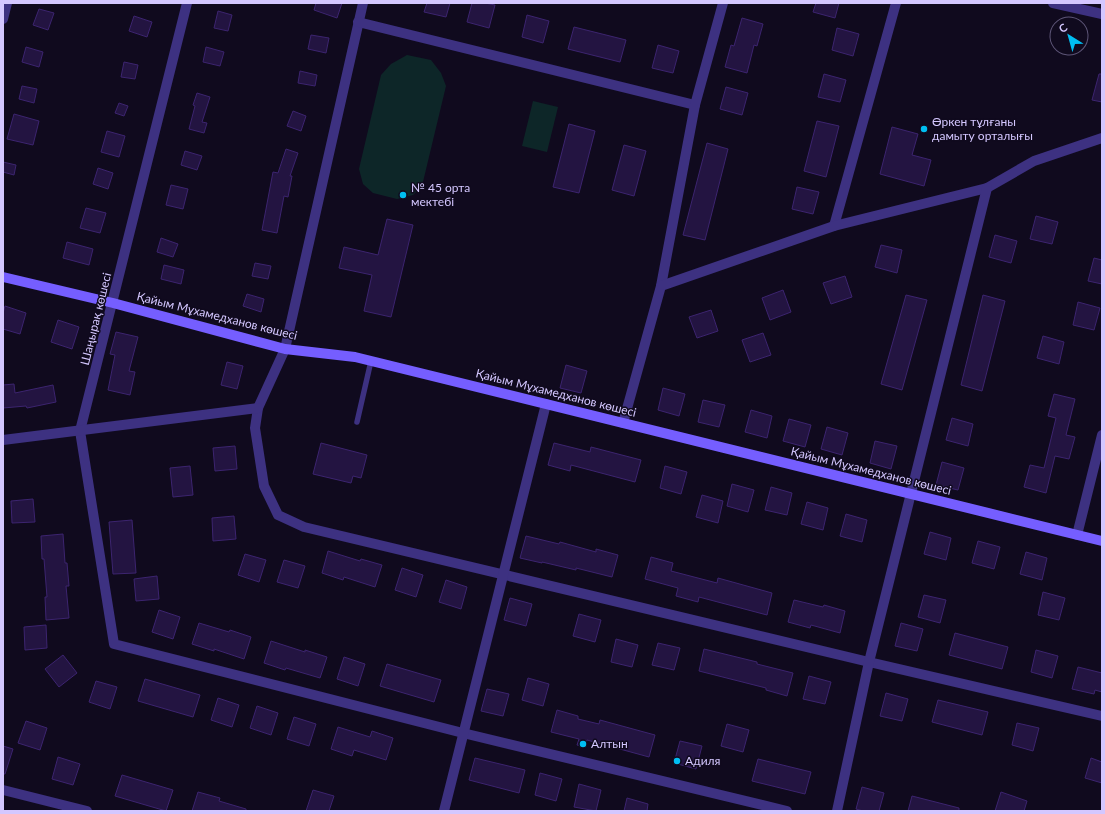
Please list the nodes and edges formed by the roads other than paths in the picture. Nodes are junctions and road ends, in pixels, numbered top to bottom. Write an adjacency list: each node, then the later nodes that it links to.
1 (7, 3): 9 (street)
2 (188, 3): 17 (street, Шаңырақ көшесі)
3 (362, 3): 10 (street)
4 (723, 3): 11 (street)
5 (896, 3): 14 (street)
6 (1054, 3): 7 (street)
7 (1075, 5): 8 (street)
8 (1102, 14)
9 (3, 18)
10 (358, 22): 11 (street); 18 (street)
11 (695, 105): 16 (street)
12 (1102, 138): 13 (street)
13 (987, 188): 14 (street); 27 (street)
14 (834, 226): 16 (street)
15 (3, 277): 17 (street, Қайым Мұхамедханов көшесі)
16 (661, 286): 23 (street)
17 (113, 303): 18 (street, Қайым Мұхамедханов көшесі); 24 (street, Шаңырақ көшесі)
18 (286, 349): 19 (street, Қайым Мұхамедханов көшесі); 21 (street)
19 (370, 360): 20 (street, Қайым Мұхамедханов көшесі); 22 (lane)
20 (546, 404): 23 (street, Қайым Мұхамедханов көшесі); 30 (street)
21 (258, 408): 24 (street); 30 (street)
22 (357, 422)
23 (623, 423): 27 (street, Қайым Мұхамедханов көшесі)
24 (80, 431): 26 (street); 33 (street, Шаңырақ көшесі)
25 (1102, 435): 28 (street)
26 (3, 440)
27 (912, 494): 28 (street, Қайым Мұхамедханов көшесі); 31 (street)
28 (1077, 535): 29 (street, Қайым Мұхамедханов көшесі)
29 (1102, 541)
30 (503, 576): 31 (street); 33 (street)
31 (869, 662): 32 (street); 38 (street)
32 (1102, 716)
33 (463, 733): 36 (street); 37 (street)
34 (3, 790): 35 (street)
35 (87, 811)
36 (444, 811)
37 (787, 811)
38 (837, 811)

